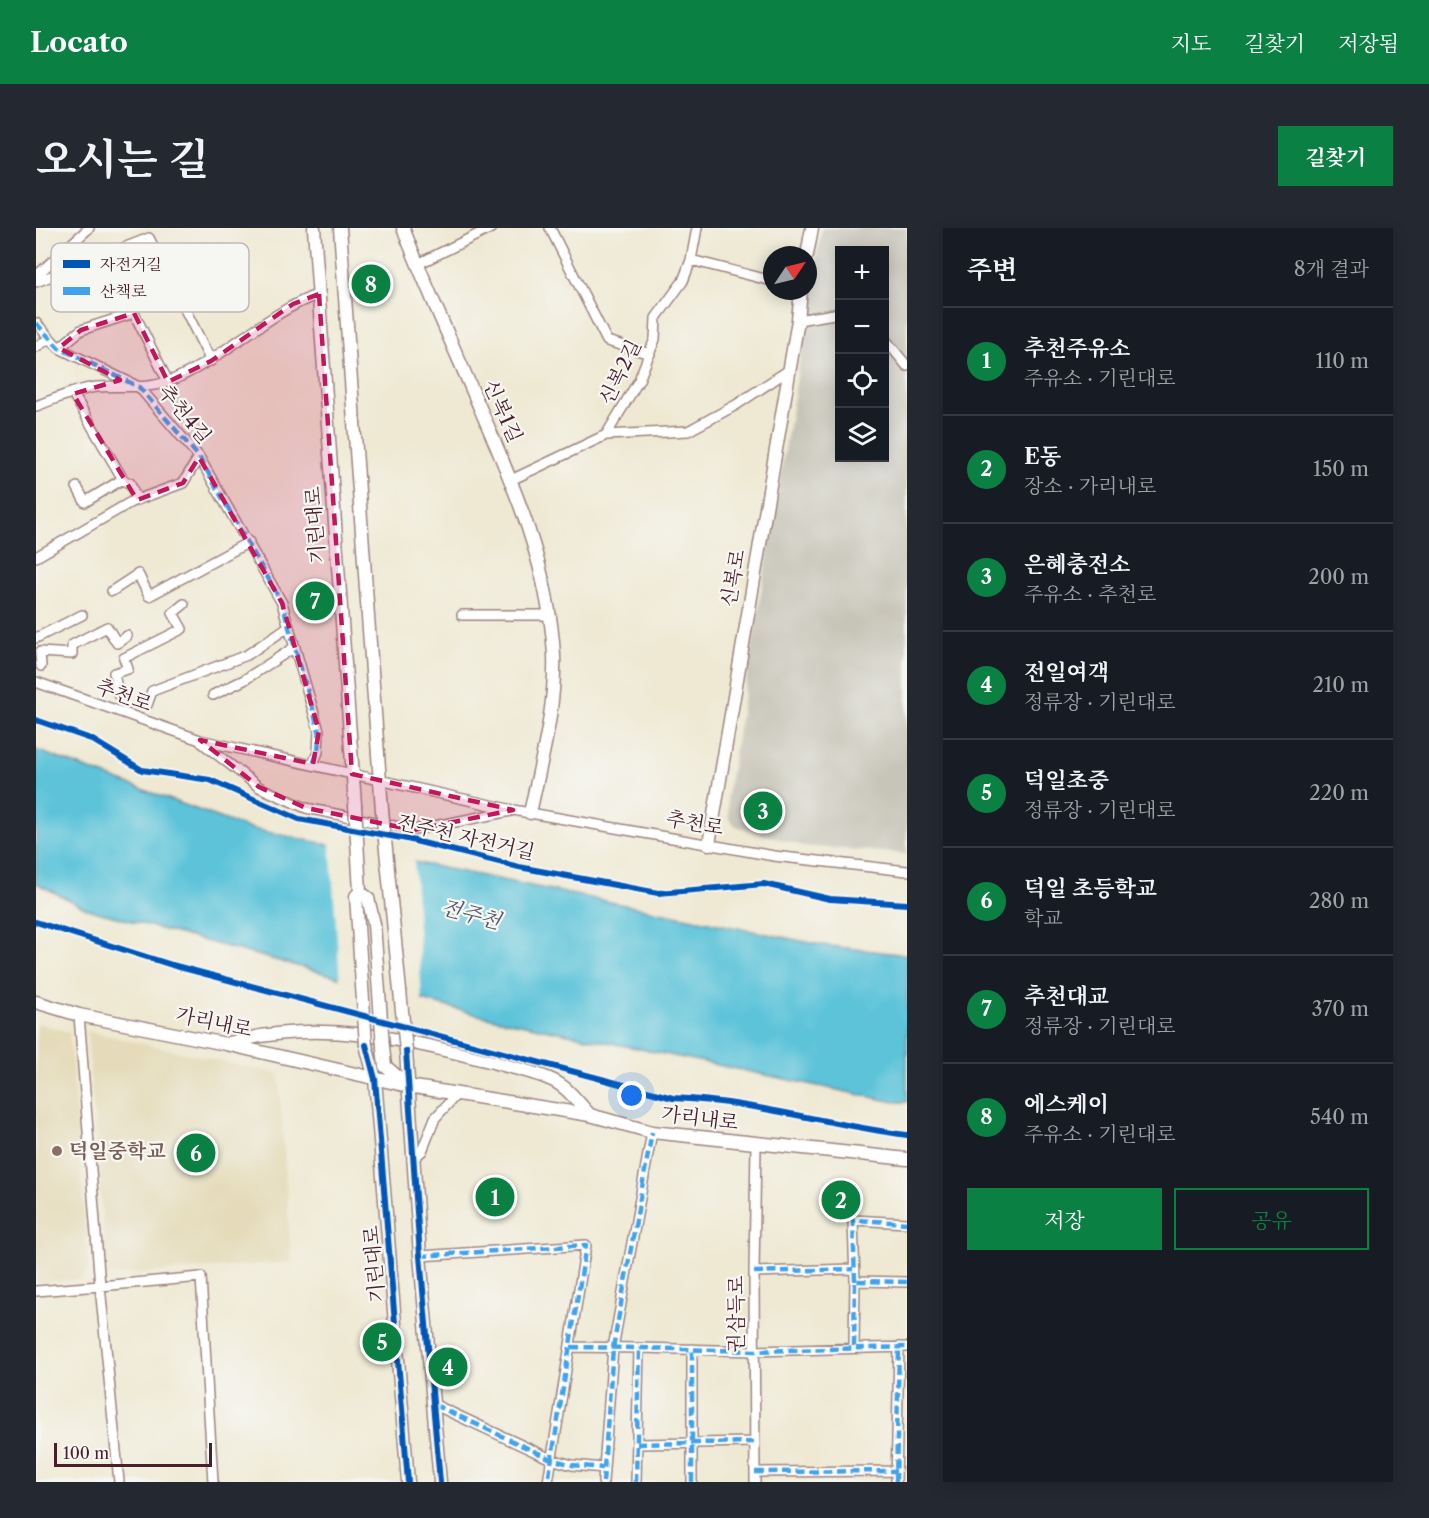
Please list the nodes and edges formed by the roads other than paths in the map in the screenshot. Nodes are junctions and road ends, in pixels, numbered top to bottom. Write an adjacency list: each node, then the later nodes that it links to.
1 (89, 228): 9 (street)
2 (314, 228): 19 (street, 기린대로)
3 (340, 228): 62 (street)
4 (403, 228): 15 (street, 신복1길)
5 (491, 228): 15 (street)
6 (550, 228): 29 (street)
7 (697, 228): 13 (street, 신복2길)
8 (812, 228): 12 (street)
9 (73, 243)
10 (135, 243): 11 (street)
11 (152, 243)
12 (809, 246)
13 (691, 260): 18 (street); 29 (street, 신복2길)
14 (51, 264): 17 (street)
15 (418, 264): 40 (street, 신복1길)
16 (51, 273): 17 (street)
17 (36, 278)
18 (763, 279)
19 (319, 294): 30 (street); 61 (street, 기린대로)
20 (800, 300): 23 (street, 신복로)
21 (186, 312): 30 (street)
22 (835, 314): 23 (street)
23 (798, 320): 32 (street, 신복로)
24 (36, 323): 25 (street, 추천4길)
25 (50, 338): 27 (street); 28 (street, 추천4길)
26 (889, 343): 31 (street)
27 (36, 347)
28 (59, 348): 33 (street); 34 (street, 추천4길)
29 (651, 354): 37 (street, 신복2길)
30 (211, 361): 33 (street)
31 (907, 366)
32 (789, 370): 37 (street); 65 (street, 신복로)
33 (168, 382): 34 (street)
34 (139, 387): 35 (street); 38 (street, 추천4길)
35 (73, 394): 36 (street); 39 (street)
36 (36, 406)
37 (606, 435): 40 (street, 신복2길)
38 (199, 457): 42 (street); 43 (street, 추천4길)
39 (123, 479): 41 (street); 42 (street)
40 (512, 480): 49 (street, 신복1길)
41 (77, 487)
42 (137, 500): 44 (street)
43 (249, 542): 45 (street); 50 (street, 추천4길)
44 (36, 557)
45 (112, 591)
46 (184, 604): 56 (street, 추천로)
47 (82, 615): 51 (street)
48 (462, 615): 49 (street)
49 (549, 615): 64 (street, 신복1길)
50 (288, 627): 53 (street, 추천4길); 58 (street, 추천로)
51 (37, 636)
52 (127, 636): 54 (street)
53 (295, 647): 57 (street); 60 (street, 추천4길)
54 (41, 666)
55 (36, 682): 59 (street, 추천로)
56 (118, 694)
57 (213, 695)
58 (147, 705)
59 (200, 740): 60 (street, 추천로); 63 (street, 추천로)
60 (313, 764): 61 (street, 추천로)
61 (352, 774): 62 (street, 추천로); 67 (street, 기린대로, bridge)
62 (381, 781): 63 (street, 추천로); 72 (street, bridge)
63 (513, 810): 64 (street, 추천로)
64 (530, 813): 65 (street, 추천로)
65 (709, 844): 66 (street, 추천로)
66 (907, 871)
67 (360, 892): 71 (street, 기린대로, bridge); 72 (street, 기린대로, bridge)
68 (36, 1002): 69 (street, 가리내로)
69 (79, 1015): 70 (street, 가리내로); 85 (street)
70 (226, 1044): 71 (street, 가리내로); 74 (street)
71 (375, 1078): 72 (street, 가리내로); 105 (street, 기린대로)
72 (408, 1086): 73 (street, 가리내로); 78 (street)
73 (456, 1095): 74 (street, 가리내로); 78 (street)
74 (590, 1115): 75 (street, 가리내로)
75 (652, 1132): 76 (street, 가리내로); 90 (street)
76 (756, 1145): 77 (street, 가리내로); 82 (street, 권삼득로)
77 (907, 1159)
78 (412, 1160): 80 (street)
79 (907, 1222): 81 (street)
80 (420, 1256): 88 (street); 94 (street)
81 (854, 1269): 82 (street); 83 (street)
82 (753, 1272): 93 (street, 권삼득로)
83 (855, 1281): 84 (street); 87 (street)
84 (907, 1282)
85 (99, 1286): 86 (street); 103 (street); 104 (street)
86 (36, 1291)
87 (854, 1346): 89 (street); 93 (street)
88 (571, 1347): 90 (street); 98 (street)
89 (903, 1347): 100 (street)
90 (613, 1348): 91 (street); 99 (street)
91 (639, 1348): 92 (street); 97 (street)
92 (692, 1350): 93 (street); 95 (street)
93 (754, 1351): 96 (street, 권삼득로)
94 (435, 1405): 98 (street); 106 (street)
95 (692, 1442): 96 (street); 97 (street); 110 (street)
96 (755, 1442): 101 (street, 권삼득로)
97 (637, 1444): 109 (street)
98 (551, 1459): 99 (street); 107 (street)
99 (603, 1468): 108 (street)
100 (896, 1471): 102 (street); 111 (street)
101 (755, 1477): 102 (street)
102 (808, 1477)
103 (119, 1482)
104 (213, 1482)
105 (408, 1482)
106 (440, 1482)
107 (548, 1482)
108 (603, 1482)
109 (636, 1482)
110 (692, 1482)
111 (896, 1482)

